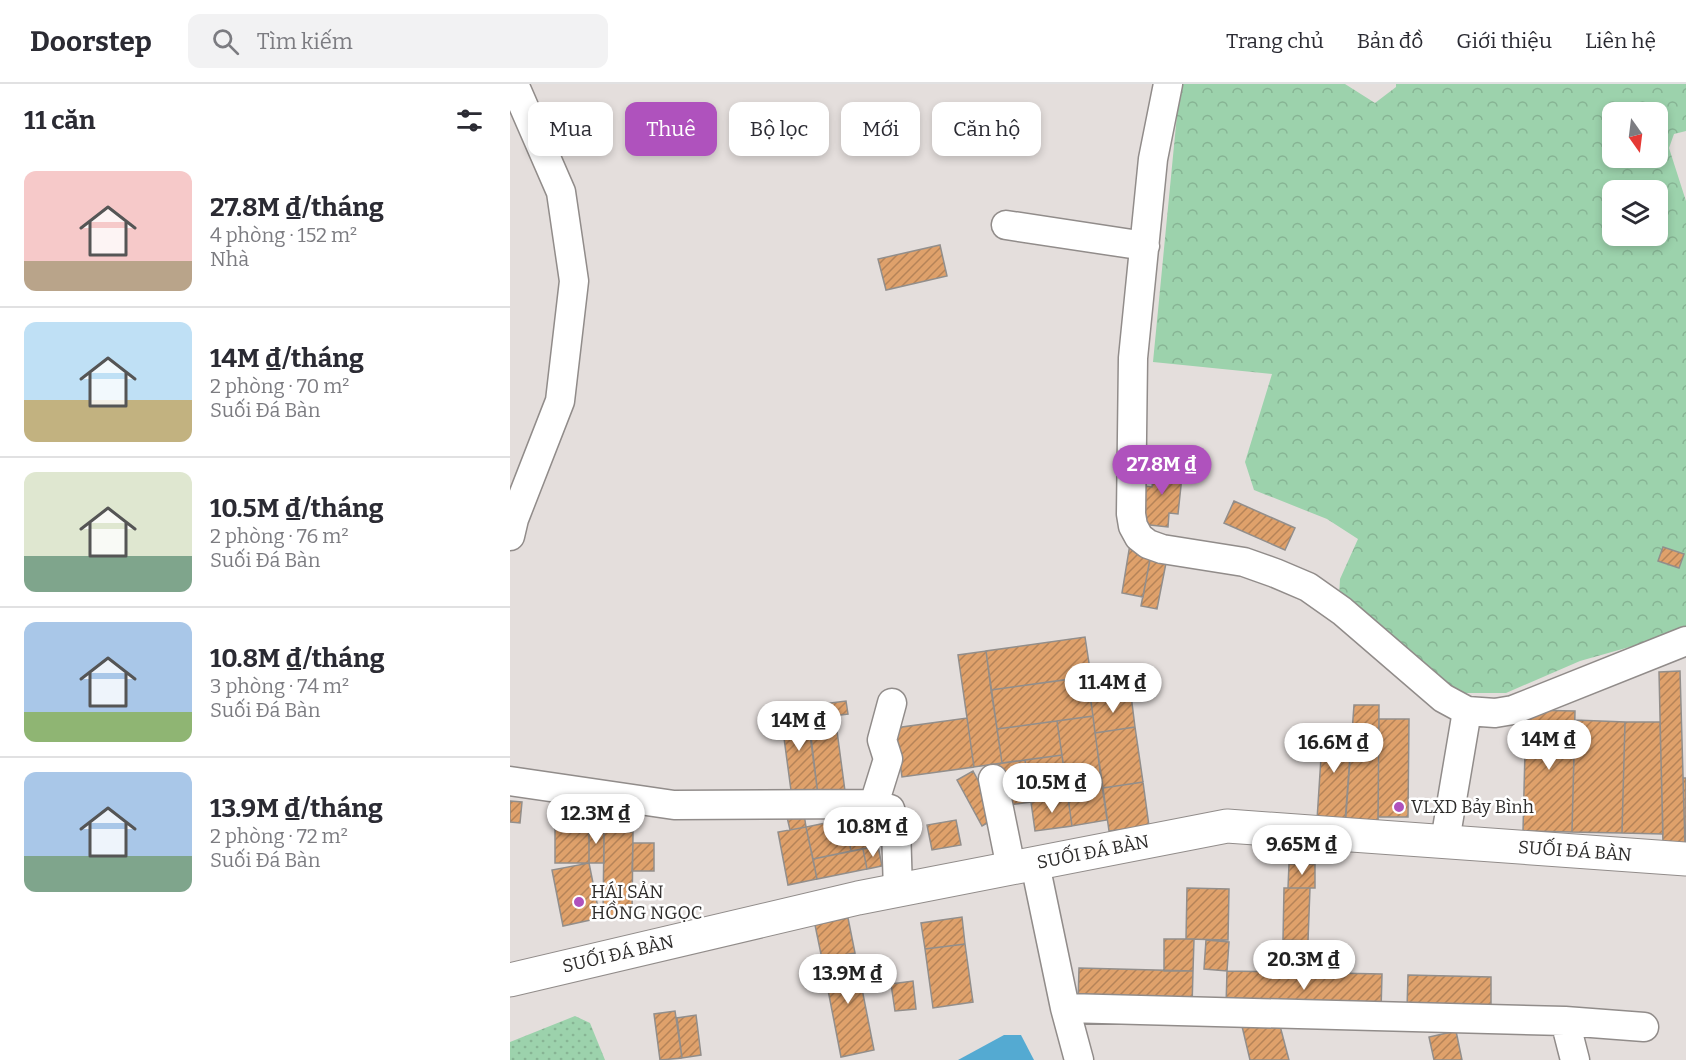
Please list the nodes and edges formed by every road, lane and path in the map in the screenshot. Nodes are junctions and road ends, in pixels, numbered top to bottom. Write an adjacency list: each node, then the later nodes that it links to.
1 (514, 84): 5 (street)
2 (1168, 84): 4 (street)
3 (1006, 225): 4 (street)
4 (1144, 246): 8 (street)
5 (510, 536)
6 (1686, 641): 8 (street)
7 (892, 703): 11 (street)
8 (1467, 711): 12 (street)
9 (993, 779): 14 (street)
10 (510, 781): 11 (street)
11 (874, 804): 15 (street)
12 (1445, 841): 13 (street, SUỐI ĐÁ BÀN); 14 (street, SUỐI ĐÁ BÀN)
13 (1686, 859)
14 (1023, 866): 15 (street, SUỐI ĐÁ BÀN); 17 (street)
15 (898, 891): 16 (street, SUỐI ĐÁ BÀN)
16 (510, 980)
17 (1065, 1008): 18 (street); 20 (street)
18 (1566, 1021): 19 (street); 21 (street)
19 (1644, 1027)
20 (1079, 1060)
21 (1575, 1060)

